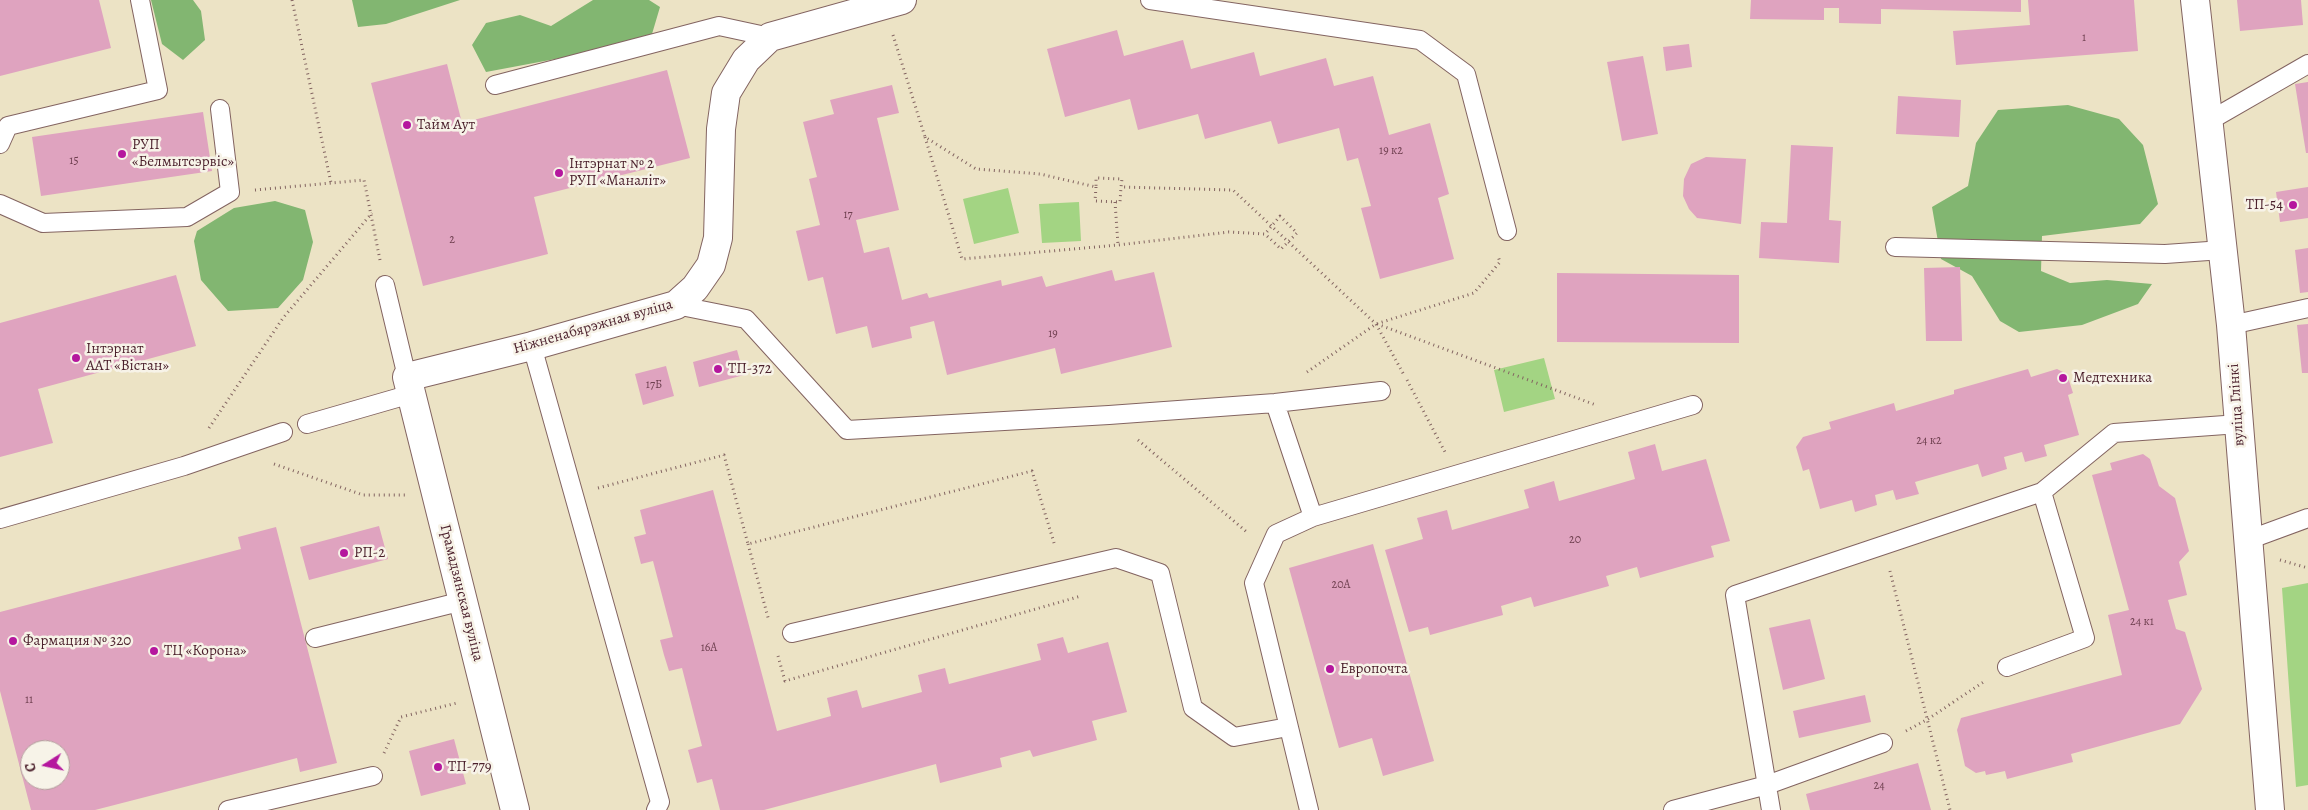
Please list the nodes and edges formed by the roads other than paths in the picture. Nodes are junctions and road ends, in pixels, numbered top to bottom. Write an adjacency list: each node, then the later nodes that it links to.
1 (140, 0): 10 (lane)
2 (1150, 0): 12 (lane)
3 (2195, 0): 9 (street, вуліца Глінкі)
4 (893, 2): 5 (street, Ніжненабярэжная вуліца)
5 (770, 37): 7 (lane); 16 (street, Ніжненабярэжная вуліца)
6 (2308, 64): 9 (lane)
7 (495, 85)
8 (220, 109): 11 (lane)
9 (2209, 121): 14 (street, вуліца Глінкі)
10 (0, 144)
11 (0, 204)
12 (1507, 231)
13 (1895, 247): 14 (lane)
14 (2223, 250): 18 (street, вуліца Глінкі)
15 (385, 285): 20 (lane)
16 (676, 305): 19 (street, Ніжненабярэжная вуліца); 22 (lane)
17 (2308, 308): 18 (lane)
18 (2232, 325): 25 (street, вуліца Глінкі)
19 (532, 346): 20 (street, Ніжненабярэжная вуліца); 42 (lane)
20 (409, 385): 24 (lane); 32 (street, Грамадзянская вуліца)
21 (1381, 391): 22 (lane)
22 (1275, 403): 28 (lane)
23 (1693, 405): 28 (lane)
24 (307, 424)
25 (2239, 424): 27 (lane); 31 (street, вуліца Глінкі)
26 (283, 432): 30 (lane)
27 (2042, 492): 35 (lane); 39 (lane)
28 (1313, 518): 36 (lane)
29 (2308, 518): 31 (lane)
30 (0, 519)
31 (2248, 540): 46 (street, вуліца Глінкі)
32 (463, 601): 34 (lane); 41 (street, Грамадзянская вуліца)
33 (792, 634): 36 (lane)
34 (316, 638)
35 (2007, 667)
36 (1288, 727): 43 (lane)
37 (1883, 743): 39 (lane)
38 (373, 776): 40 (lane)
39 (1766, 785): 44 (lane); 45 (lane)
40 (228, 810)
41 (515, 810)
42 (656, 810)
43 (1309, 810)
44 (1673, 810)
45 (1771, 810)
46 (2270, 810)

